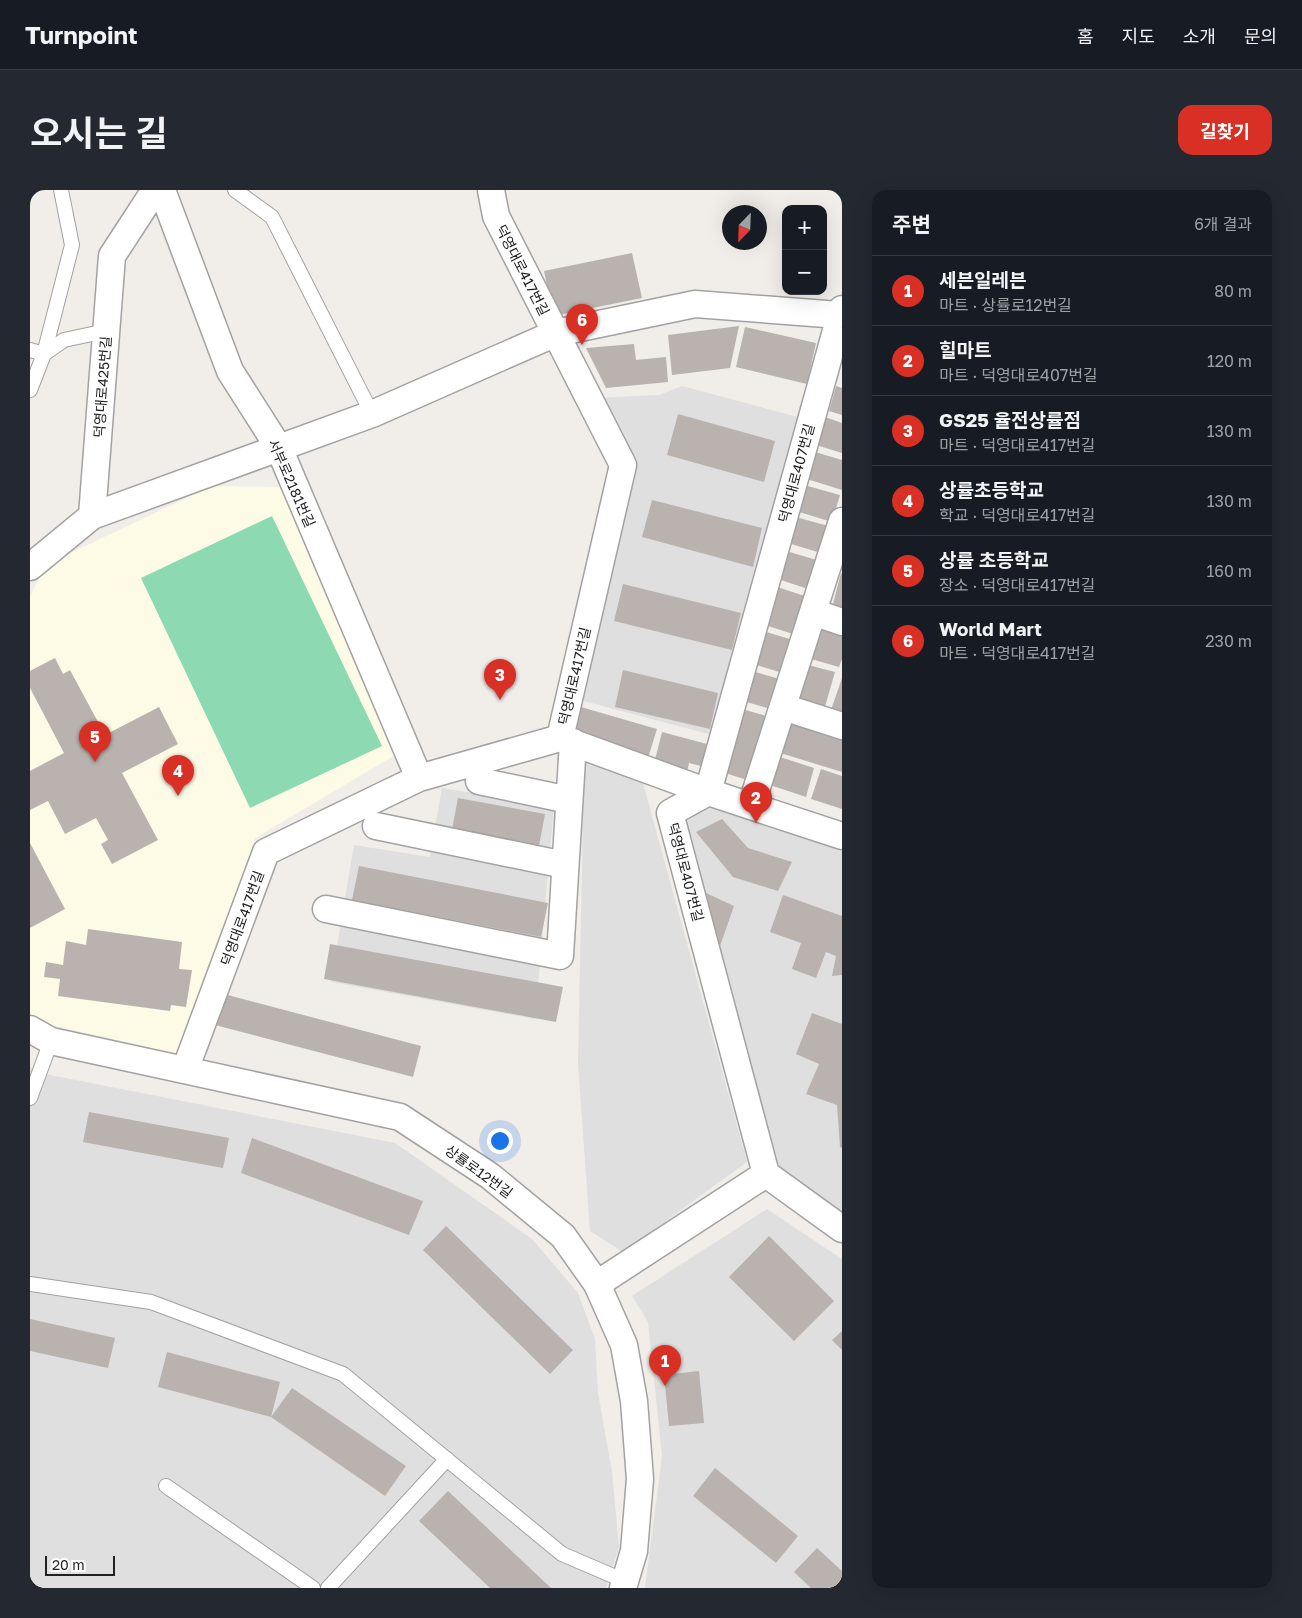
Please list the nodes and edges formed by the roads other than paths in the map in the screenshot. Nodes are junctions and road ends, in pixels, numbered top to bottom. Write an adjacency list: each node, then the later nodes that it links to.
1 (61, 190): 10 (lane)
2 (155, 190): 7 (street, 덕영대로425번길)
3 (162, 190): 13 (street, 서부로2181번길)
4 (235, 190): 12 (lane)
5 (491, 190): 8 (street, 덕영대로417번길)
6 (841, 312): 8 (street); 24 (street, 덕영대로407번길)
7 (106, 332): 10 (lane); 14 (street, 덕영대로425번길)
8 (556, 333): 12 (street); 21 (street, 덕영대로417번길)
9 (30, 350): 10 (lane)
10 (44, 354): 11 (lane)
11 (30, 390)
12 (372, 414): 13 (street)
13 (279, 448): 14 (street); 22 (street, 서부로2181번길)
14 (92, 516): 16 (street)
15 (842, 521): 17 (street)
16 (30, 567)
17 (813, 612): 18 (street); 19 (street)
18 (842, 622)
19 (782, 707): 20 (street); 26 (street)
20 (842, 726)
21 (566, 740): 22 (street, 덕영대로417번길); 24 (street); 25 (street)
22 (419, 778): 32 (street, 덕영대로417번길)
23 (479, 781): 25 (street)
24 (708, 792): 26 (street); 34 (street, 덕영대로407번길)
25 (569, 800): 29 (street)
26 (751, 806): 28 (street)
27 (376, 826): 29 (street)
28 (842, 836)
29 (565, 865): 30 (street)
30 (326, 909)
31 (41, 1035): 32 (street, 상률로12번길); 33 (lane)
32 (185, 1070): 37 (street, 상률로12번길)
33 (30, 1098)
34 (766, 1174): 35 (street); 37 (street)
35 (842, 1229)
36 (30, 1284): 38 (lane)
37 (597, 1284): 40 (street, 상률로12번길)
38 (447, 1459): 40 (lane); 42 (lane)
39 (166, 1486): 41 (lane)
40 (624, 1584)
41 (313, 1588)
42 (328, 1588)

